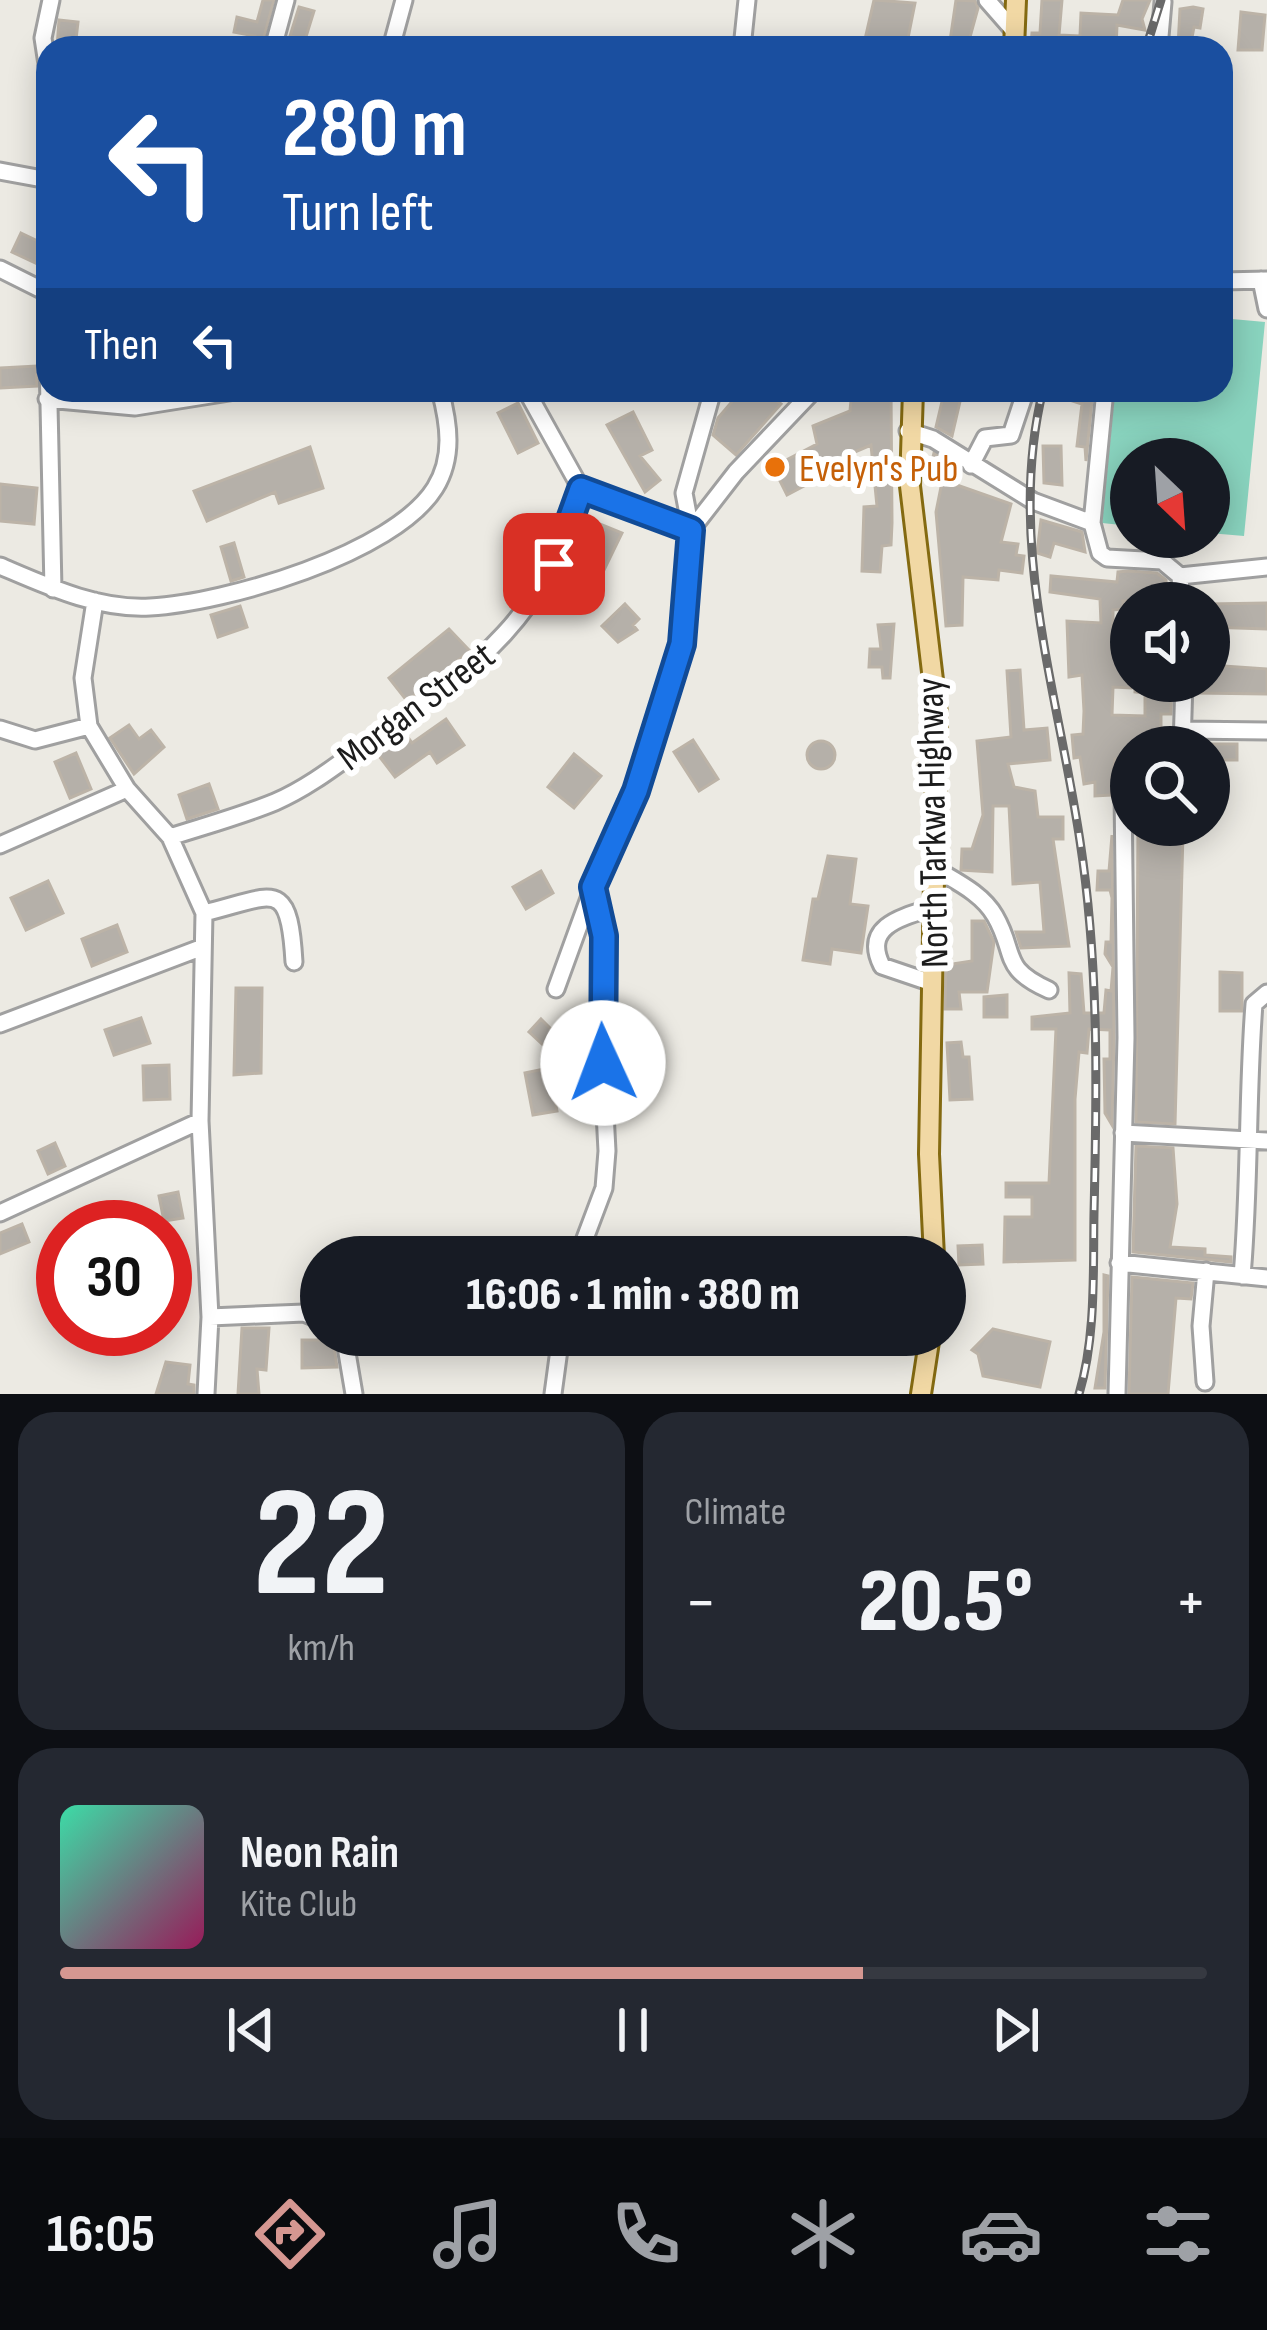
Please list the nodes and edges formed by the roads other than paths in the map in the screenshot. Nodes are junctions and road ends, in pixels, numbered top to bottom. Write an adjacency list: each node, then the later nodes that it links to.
1 (51, 0): 8 (street)
2 (286, 0): 9 (street)
3 (404, 0): 10 (street)
4 (747, 0): 11 (street)
5 (987, 0): 12 (street)
6 (1016, 0): 13 (main road)
7 (1163, 2): 14 (street)
8 (43, 36)
9 (277, 36)
10 (394, 36)
11 (743, 36)
12 (1011, 36)
13 (1014, 36)
14 (1160, 36)
15 (0, 171): 16 (street)
16 (36, 178)
17 (0, 269): 20 (street)
18 (1264, 280): 19 (street); 21 (street)
19 (1233, 281)
20 (36, 287)
21 (1267, 309)
22 (47, 402): 41 (street)
23 (80, 402): 24 (street)
24 (166, 402)
25 (441, 402): 42 (street)
26 (533, 402): 34 (street)
27 (709, 402): 36 (street)
28 (803, 402): 36 (street)
29 (912, 402): 32 (main road, North Tarkwa Highway)
30 (1022, 402): 33 (street)
31 (1104, 402): 35 (street)
32 (908, 431): 33 (street); 51 (main road, North Tarkwa Highway)
33 (971, 465): 35 (street)
34 (581, 489): 36 (street); 48 (street, Morgan Street)
35 (1092, 523): 39 (street)
36 (691, 530): 52 (street)
37 (0, 566): 41 (street)
38 (1267, 567): 39 (street)
39 (1180, 576): 40 (street)
40 (1181, 582)
41 (52, 589): 42 (street)
42 (95, 601): 43 (street)
43 (89, 727): 44 (street); 47 (street)
44 (0, 729)
45 (1267, 730): 46 (street)
46 (1230, 734)
47 (127, 789): 48 (street); 49 (street)
48 (170, 837): 54 (street)
49 (0, 845)
50 (1123, 846): 63 (street)
51 (934, 868): 53 (main road, North Tarkwa Highway); 59 (street)
52 (593, 887): 58 (street); 67 (street)
53 (932, 908): 57 (main road, North Tarkwa Highway); 57 (street)
54 (204, 913): 55 (street); 56 (street)
55 (203, 947): 61 (street); 62 (street)
56 (294, 962)
57 (932, 983): 68 (main road, North Tarkwa Highway)
58 (556, 989)
59 (1049, 990)
60 (1267, 993): 64 (street)
61 (0, 1024)
62 (200, 1121): 66 (street); 74 (street)
63 (1123, 1133): 64 (street); 69 (street)
64 (1247, 1139): 65 (street); 71 (street)
65 (1267, 1142)
66 (0, 1213)
67 (586, 1236)
68 (934, 1236)
69 (1119, 1263): 70 (street); 83 (street)
70 (1206, 1271): 71 (street); 78 (street)
71 (1242, 1276): 72 (street)
72 (1267, 1278)
73 (300, 1313): 74 (street)
74 (210, 1317): 79 (street)
75 (348, 1356): 80 (street)
76 (558, 1356): 81 (street)
77 (927, 1356): 82 (main road)
78 (1205, 1382)
79 (206, 1394)
80 (354, 1394)
81 (553, 1394)
82 (921, 1394)
83 (1117, 1394)

